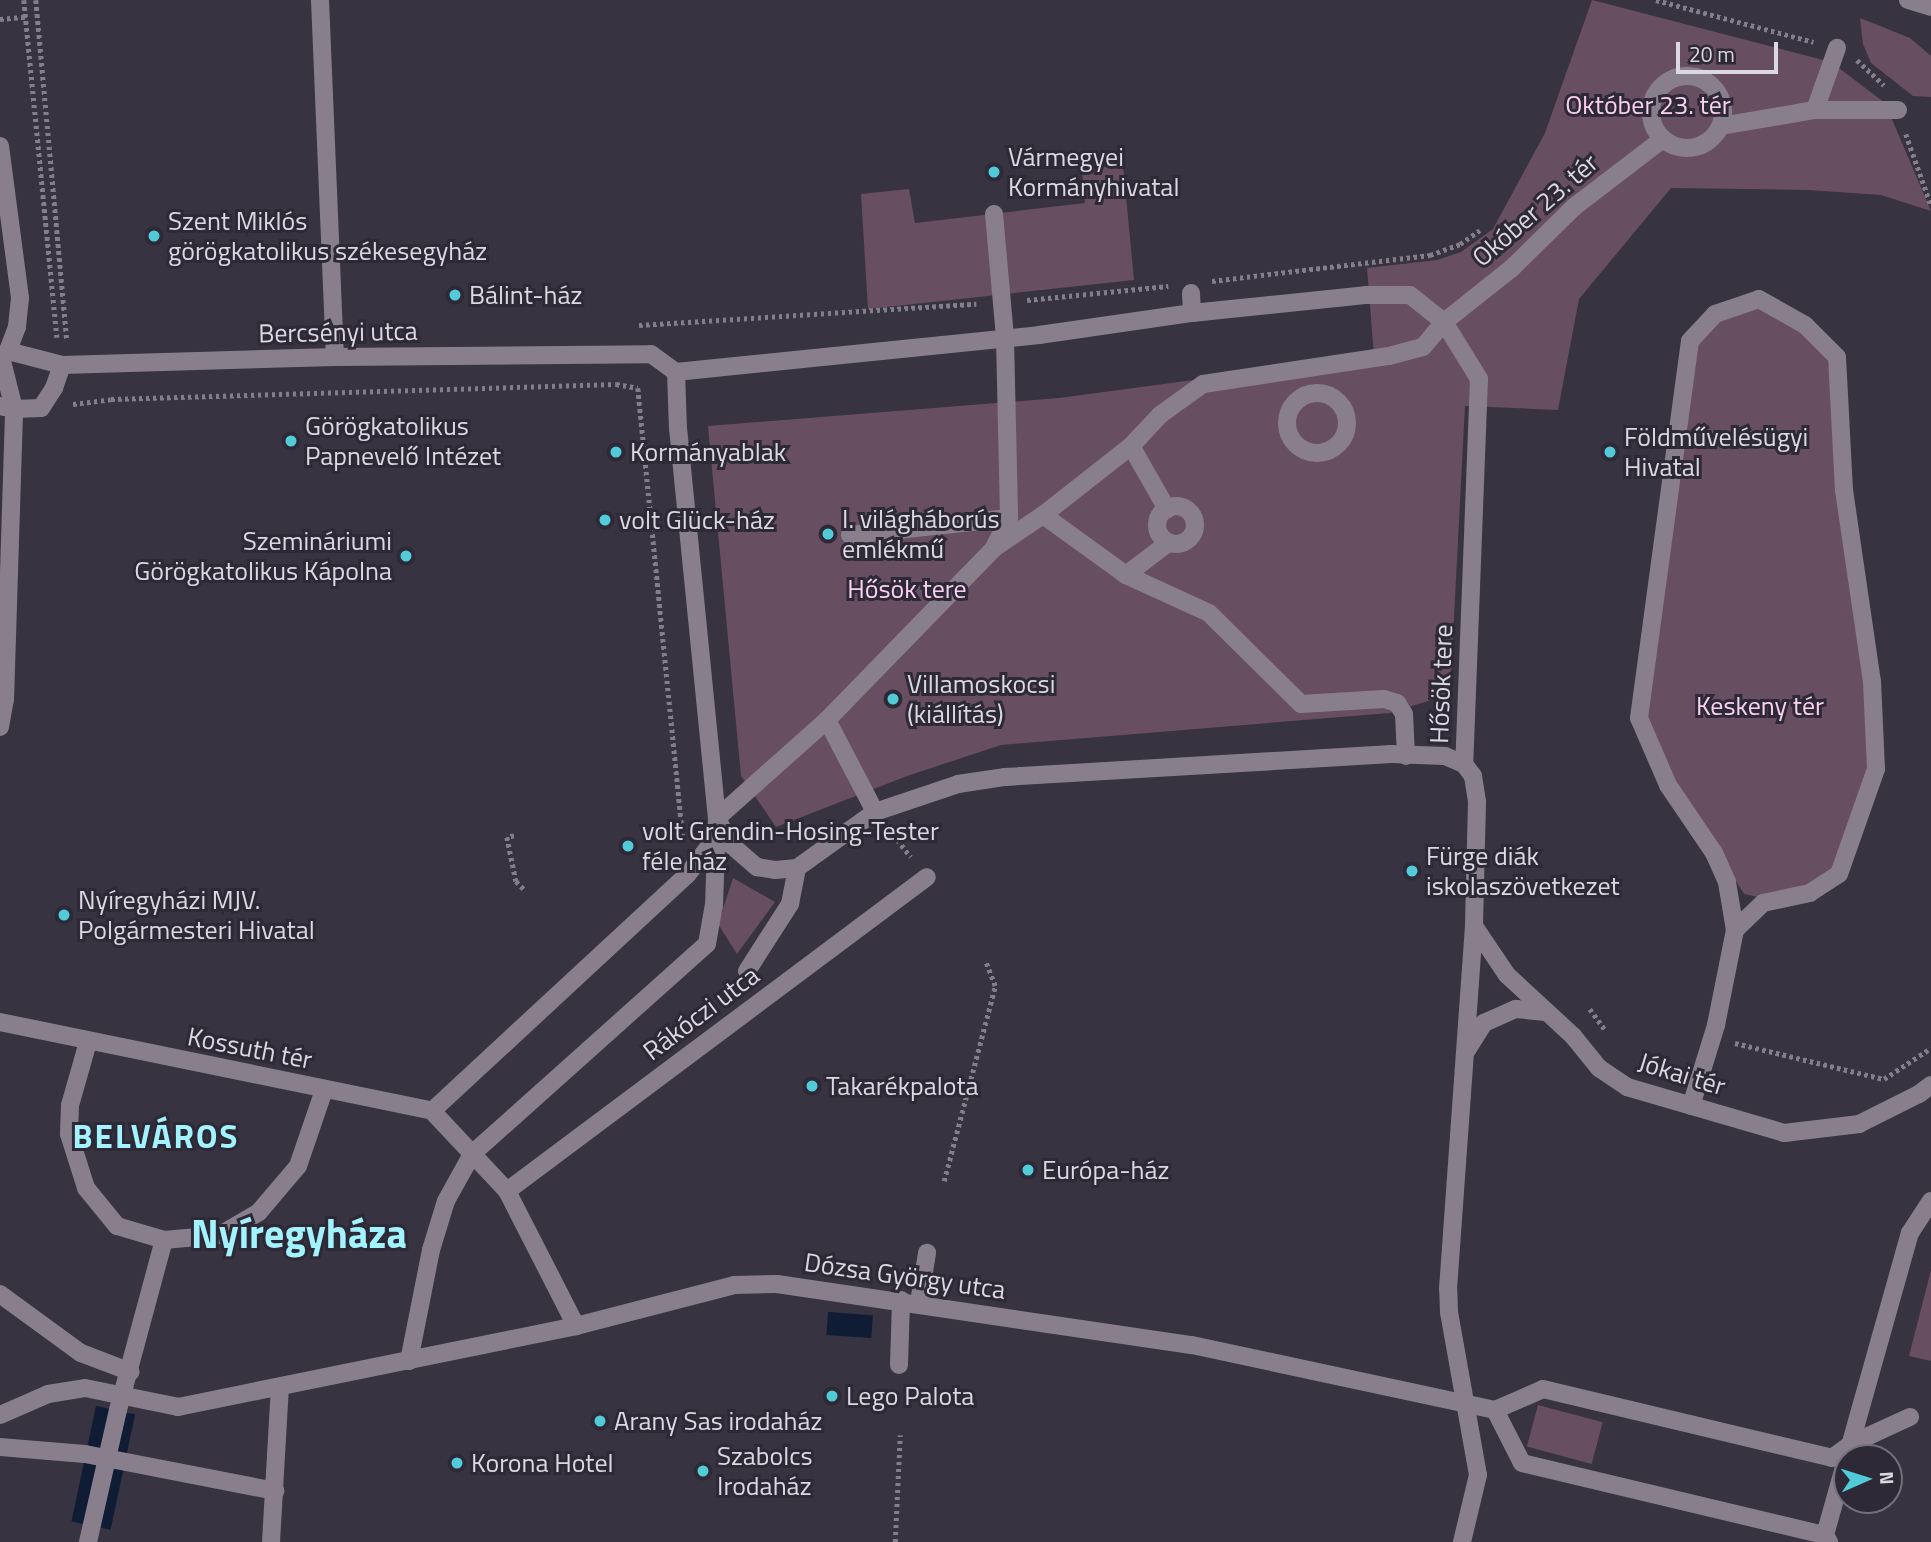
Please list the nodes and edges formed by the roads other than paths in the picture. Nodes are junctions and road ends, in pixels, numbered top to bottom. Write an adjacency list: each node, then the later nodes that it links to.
1 (320, 0): 16 (street)
2 (1908, 0): 3 (street)
3 (1931, 7)
4 (1837, 48): 5 (street)
5 (1815, 110): 6 (street); 7 (street)
6 (1898, 110)
7 (1721, 126): 8 (street); 8 (street)
8 (1663, 139): 13 (street, Okóber 23. tér)
9 (0, 146): 15 (street)
10 (994, 214): 14 (street)
11 (1195, 288): 12 (street)
12 (1192, 313): 13 (street, Hősök tere); 14 (street, Hősök tere)
13 (1444, 322): 18 (street, Okóber 23. tér); 33 (street, Hősök tere)
14 (1005, 338): 19 (street, Hősök tere); 25 (street)
15 (3, 356): 17 (street, Bercsényi utca); 21 (street)
16 (335, 357): 17 (street, Bercsényi utca); 19 (street, Bercsényi utca)
17 (62, 365): 21 (street)
18 (1312, 368): 20 (street); 22 (street, Okóber 23. tér)
19 (676, 372): 35 (street)
20 (1313, 393)
21 (7, 408): 31 (street)
22 (1131, 446): 23 (street); 24 (street, Okóber 23. tér)
23 (1167, 509): 27 (street); 27 (street)
24 (1043, 515): 28 (street, Okóber 23. tér); 29 (street)
25 (1009, 518): 26 (street); 28 (street)
26 (850, 535)
27 (1168, 543): 29 (street)
28 (994, 548): 30 (street)
29 (1126, 575): 32 (street)
30 (827, 720): 34 (street); 35 (street)
31 (0, 727)
32 (1406, 756): 33 (street, Hősök tere); 34 (street, Hősök tere)
33 (1464, 764): 38 (street)
34 (876, 811): 36 (street, Hősök tere)
35 (717, 827): 36 (street); 48 (street); 49 (street)
36 (797, 868): 40 (street)
37 (927, 877): 50 (street, Rákóczi utca)
38 (1474, 926): 41 (street, Jókai tér); 44 (street)
39 (1735, 930): 39 (street); 47 (street)
40 (747, 971)
41 (1546, 1012): 44 (street); 47 (street, Jókai tér)
42 (0, 1022): 43 (street, Kossuth tér)
43 (88, 1042): 45 (street, Kossuth tér); 52 (street)
44 (1465, 1053): 63 (street)
45 (324, 1090): 48 (street, Kossuth tér); 52 (street)
46 (1927, 1091): 47 (street, Jókai tér)
47 (1692, 1106)
48 (432, 1111): 49 (street)
49 (472, 1154): 50 (street); 58 (street)
50 (507, 1191): 57 (street)
51 (1931, 1201): 67 (street)
52 (164, 1240): 60 (street)
53 (927, 1253): 56 (street)
54 (0, 1294): 60 (street)
55 (901, 1300): 56 (street, Dózsa György utca); 57 (street, Dózsa György utca); 59 (street)
56 (919, 1303): 63 (street, Dózsa György utca)
57 (576, 1326): 58 (street, Dózsa György utca)
58 (410, 1361): 61 (street, Dózsa György utca)
59 (900, 1366)
60 (131, 1372): 62 (street)
61 (280, 1387): 62 (street); 71 (street)
62 (122, 1397): 65 (street); 70 (street)
63 (1467, 1405): 64 (street, Dózsa György utca); 76 (street)
64 (1495, 1410): 69 (street); 73 (street)
65 (0, 1415)
66 (1910, 1417): 67 (street)
67 (1851, 1444)
68 (0, 1447): 70 (street)
69 (1833, 1457)
70 (106, 1459): 71 (street); 74 (street)
71 (275, 1491): 75 (street)
72 (1833, 1510): 73 (street)
73 (1825, 1540)
74 (88, 1542)
75 (271, 1542)
76 (1462, 1542)

